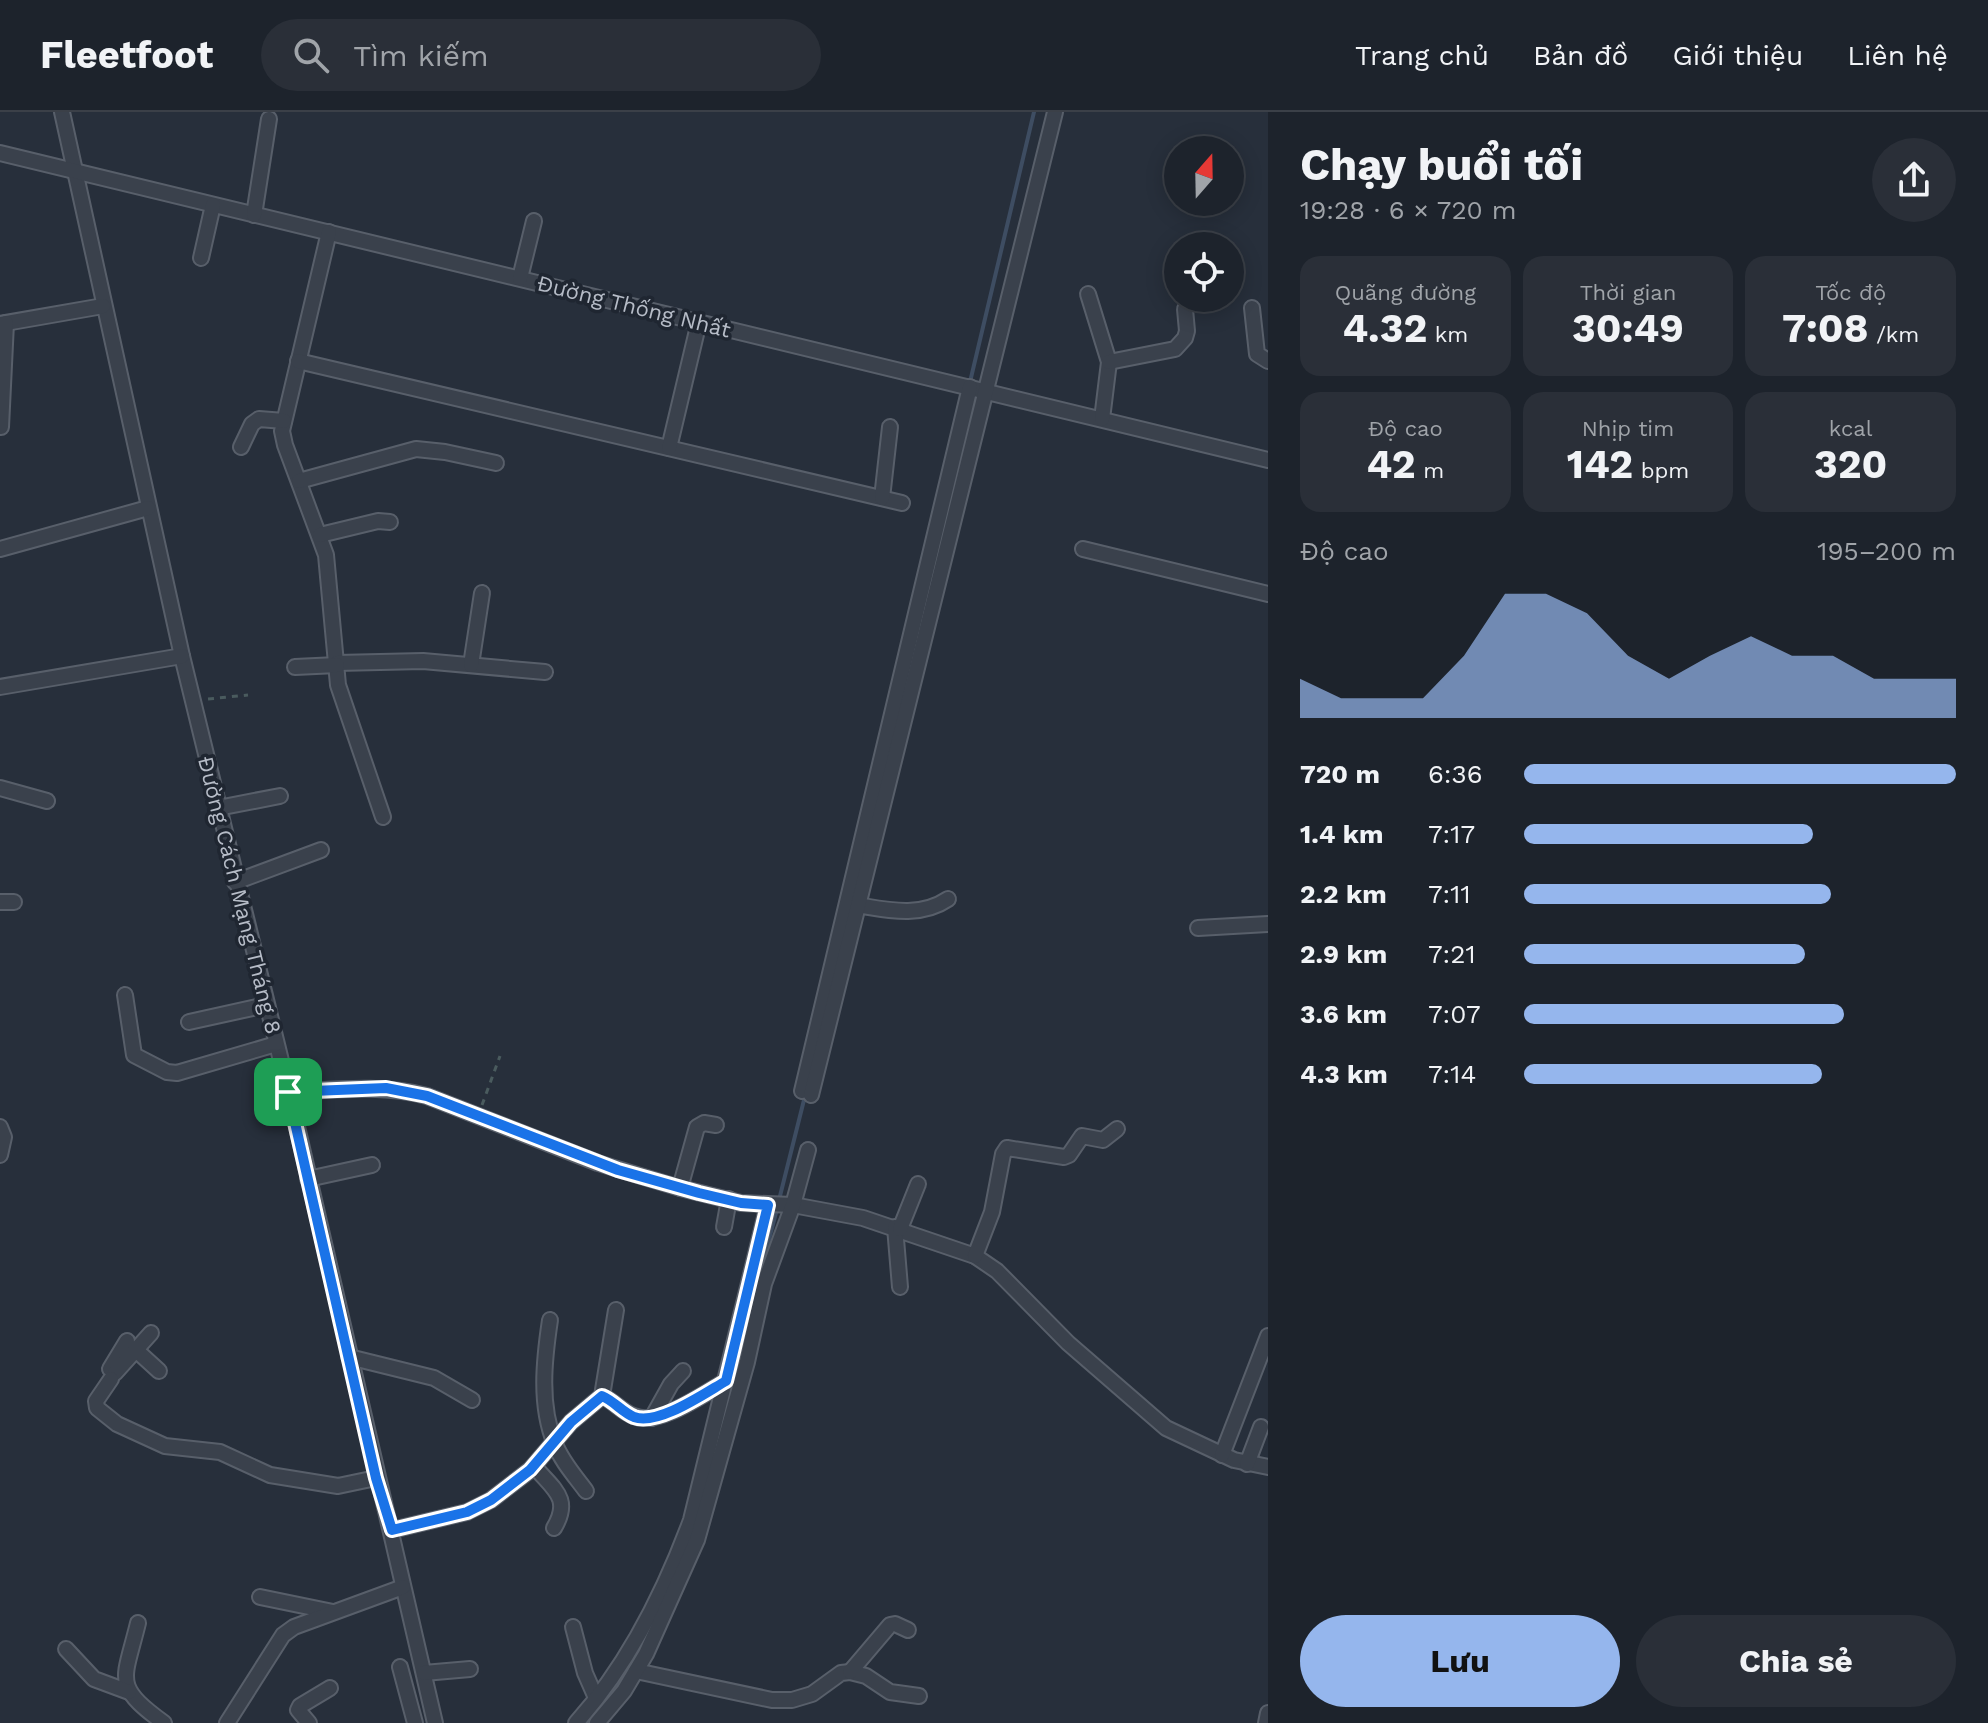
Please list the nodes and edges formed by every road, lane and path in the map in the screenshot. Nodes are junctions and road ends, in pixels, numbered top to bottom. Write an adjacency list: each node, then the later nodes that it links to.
1 (62, 112): 5 (street, Đường Cách Mạng Tháng 8)
2 (1055, 112): 21 (street)
3 (269, 119): 7 (street)
4 (0, 153): 5 (street, Đường Thống Nhất)
5 (75, 171): 6 (street, Đường Thống Nhất); 13 (street, Đường Cách Mạng Tháng 8)
6 (213, 205): 7 (street, Đường Thống Nhất); 10 (street)
7 (254, 215): 9 (street, Đường Thống Nhất)
8 (534, 221): 11 (street)
9 (329, 232): 11 (street, Đường Thống Nhất); 18 (street)
10 (201, 258)
11 (520, 278): 16 (street, Đường Thống Nhất)
12 (1088, 294): 20 (street)
13 (103, 306): 17 (street); 33 (street, Đường Cách Mạng Tháng 8)
14 (1252, 308): 19 (street)
15 (1185, 312): 20 (street)
16 (699, 322): 21 (street, Đường Thống Nhất); 27 (street)
17 (3, 323): 24 (street)
18 (298, 361): 23 (street); 27 (street)
19 (1268, 361)
20 (1109, 362): 22 (street)
21 (978, 389): 22 (street, Đường Thống Nhất); 56 (street); 56 (street)
22 (1102, 419): 28 (street, Đường Thống Nhất)
23 (284, 421): 26 (street); 30 (street)
24 (1, 427)
25 (890, 427): 31 (street)
26 (241, 447)
27 (669, 448): 31 (street)
28 (1268, 460)
29 (496, 463): 30 (street)
30 (299, 481): 35 (street)
31 (882, 498): 32 (street)
32 (902, 503)
33 (148, 508): 36 (street); 40 (street, Đường Cách Mạng Tháng 8)
34 (390, 522): 35 (street)
35 (320, 535): 41 (street)
36 (0, 549)
37 (1083, 549): 39 (street)
38 (482, 593): 42 (street)
39 (1268, 594)
40 (182, 656): 45 (street); 47 (street, Đường Cách Mạng Tháng 8)
41 (337, 664): 42 (street); 43 (street); 52 (street)
42 (471, 665): 44 (street)
43 (295, 667)
44 (545, 672)
45 (0, 687)
46 (248, 695): 47 (path)
47 (192, 701): 51 (street, Đường Cách Mạng Tháng 8)
48 (0, 788): 50 (street)
49 (280, 796): 51 (street)
50 (47, 801)
51 (218, 808): 54 (street, Đường Cách Mạng Tháng 8)
52 (383, 817)
53 (321, 850): 54 (street)
54 (235, 882): 60 (street, Đường Cách Mạng Tháng 8)
55 (948, 899): 56 (street)
56 (857, 905)
57 (1268, 924): 58 (street)
58 (1198, 928)
59 (125, 995): 62 (street)
60 (266, 1005): 61 (street); 62 (street, Đường Cách Mạng Tháng 8)
61 (189, 1022)
62 (276, 1044): 64 (street, Đường Cách Mạng Tháng 8)
63 (500, 1056): 65 (path)
64 (288, 1092): 65 (street); 72 (street, Đường Cách Mạng Tháng 8)
65 (478, 1116): 74 (street)
66 (716, 1125): 74 (street)
67 (0, 1127): 70 (street)
68 (1117, 1129): 79 (street)
69 (808, 1150): 76 (street)
70 (0, 1155)
71 (372, 1165): 72 (street)
72 (308, 1179): 86 (street, Đường Cách Mạng Tháng 8)
73 (918, 1184): 78 (street)
74 (680, 1188): 75 (street)
75 (729, 1199): 76 (street); 77 (street)
76 (780, 1205): 78 (street); 89 (street); 112 (street)
77 (724, 1227)
78 (898, 1228): 79 (street); 80 (street)
79 (975, 1256): 95 (street)
80 (900, 1287)
81 (616, 1310): 90 (street)
82 (550, 1320): 94 (street)
83 (151, 1333): 85 (street)
84 (1268, 1336): 95 (street)
85 (132, 1345): 87 (street); 99 (street)
86 (349, 1357): 91 (street); 99 (street, Đường Cách Mạng Tháng 8)
87 (159, 1371)
88 (683, 1371): 92 (street)
89 (726, 1381): 92 (street); 118 (street)
90 (602, 1396): 92 (street); 94 (street)
91 (472, 1400)
92 (652, 1418)
93 (1261, 1427): 96 (street)
94 (554, 1443): 97 (street); 100 (street)
95 (1222, 1455): 96 (street)
96 (1247, 1464): 98 (street)
97 (534, 1466): 101 (street); 102 (street)
98 (1268, 1467)
99 (376, 1478): 102 (street, Đường Cách Mạng Tháng 8)
100 (586, 1491)
101 (554, 1528)
102 (392, 1530): 103 (street, Đường Cách Mạng Tháng 8)
103 (403, 1587): 105 (street); 114 (street, Đường Cách Mạng Tháng 8)
104 (260, 1597): 105 (street)
105 (333, 1612): 121 (street)
106 (138, 1623): 116 (street)
107 (573, 1627): 118 (street)
108 (908, 1630): 113 (street)
109 (66, 1649): 116 (street)
110 (400, 1667): 123 (street)
111 (470, 1669): 114 (street)
112 (636, 1671): 113 (street); 126 (street)
113 (850, 1672): 117 (street)
114 (424, 1673): 124 (street, Đường Cách Mạng Tháng 8)
115 (330, 1688): 122 (street)
116 (129, 1692): 120 (street)
117 (919, 1696)
118 (596, 1698): 125 (street)
119 (1268, 1713): 127 (street)
120 (164, 1723)
121 (227, 1723)
122 (309, 1723)
123 (415, 1723)
124 (435, 1723)
125 (576, 1723)
126 (597, 1723)
127 (1266, 1723)

